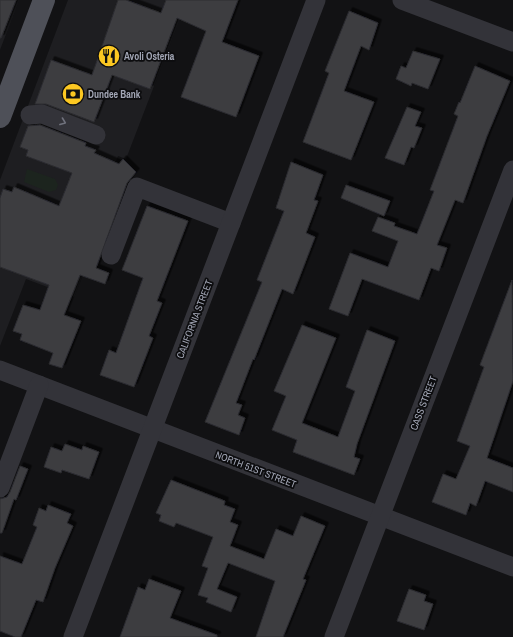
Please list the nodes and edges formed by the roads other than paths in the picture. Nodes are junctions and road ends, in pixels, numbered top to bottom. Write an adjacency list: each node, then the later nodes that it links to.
1 (44, 0): 6 (main road)
2 (316, 0): 9 (street, CALIFORNIA STREET)
3 (402, 0): 4 (street)
4 (513, 42)
5 (30, 115): 7 (street, one-way to 7)
6 (0, 117)
7 (96, 135)
8 (513, 170): 15 (street, CASS STREET)
9 (231, 223): 10 (street); 13 (street, CALIFORNIA STREET)
10 (111, 254)
11 (0, 370): 12 (street, NORTH 51ST STREET)
12 (39, 385): 13 (street, NORTH 51ST STREET); 14 (street)
13 (152, 429): 15 (street, NORTH 51ST STREET); 17 (street, CALIFORNIA STREET)
14 (0, 488)
15 (380, 516): 16 (street, NORTH 51ST STREET); 18 (street, CASS STREET)
16 (513, 566)
17 (73, 637)
18 (334, 637)

